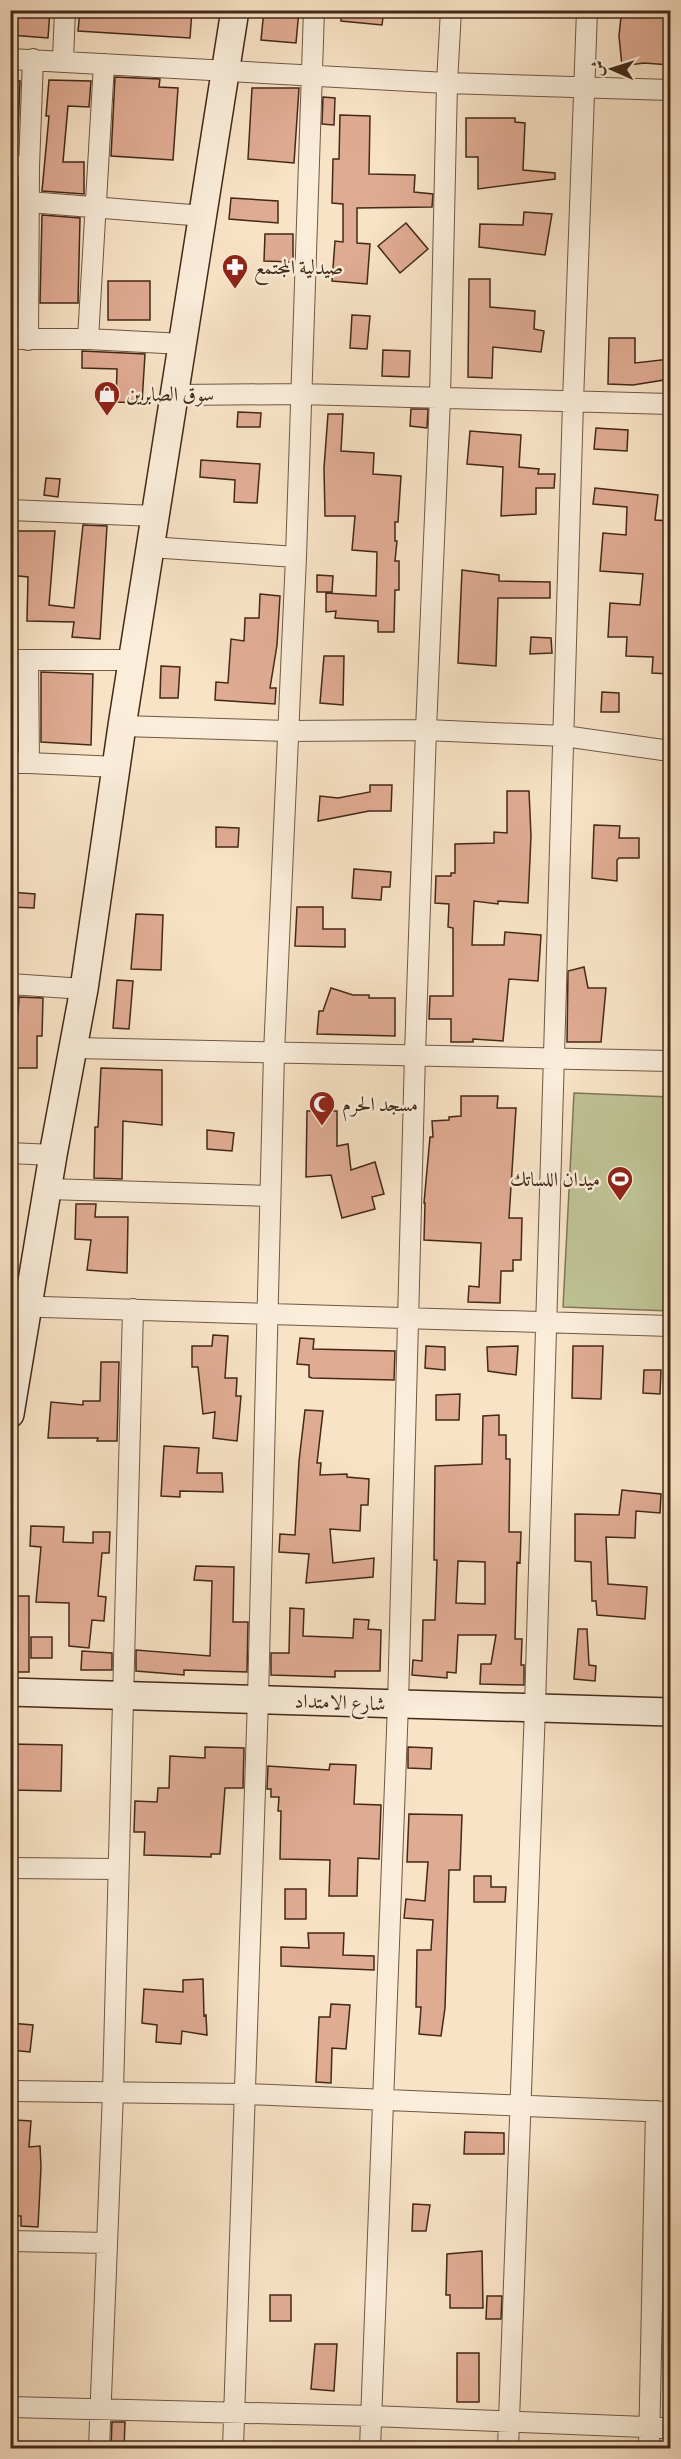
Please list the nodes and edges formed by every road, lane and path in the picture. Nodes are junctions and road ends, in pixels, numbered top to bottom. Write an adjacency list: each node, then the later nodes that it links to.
1 (64, 10): 8 (street)
2 (235, 10): 10 (street)
3 (314, 10): 11 (street)
4 (451, 10): 12 (street)
5 (587, 10): 13 (street)
6 (10, 58): 7 (street)
7 (33, 59): 8 (street); 15 (street)
8 (63, 60): 9 (street)
9 (104, 64): 10 (street); 17 (street)
10 (226, 70): 11 (street); 18 (street)
11 (312, 76): 12 (street); 22 (street)
12 (447, 83): 13 (street); 24 (street)
13 (585, 86): 14 (street); 25 (street)
14 (670, 90)
15 (20, 166): 16 (street)
16 (29, 202): 17 (street); 19 (street)
17 (97, 207): 18 (street); 20 (street)
18 (204, 216): 21 (street)
19 (19, 339): 20 (street)
20 (88, 339): 21 (street)
21 (183, 344): 23 (street)
22 (302, 394): 23 (street); 24 (street); 30 (street)
23 (176, 395): 28 (street)
24 (440, 398): 25 (street); 34 (street)
25 (573, 402): 26 (street); 36 (street)
26 (670, 405)
27 (10, 510): 28 (street)
28 (154, 516): 29 (street)
29 (150, 547): 30 (street); 32 (street)
30 (296, 557): 35 (street)
31 (19, 660): 32 (street); 38 (street)
32 (132, 660): 33 (street)
33 (122, 726): 35 (street); 39 (street)
34 (426, 730): 35 (street); 36 (street); 44 (street)
35 (288, 731): 43 (street)
36 (564, 736): 37 (street); 45 (street)
37 (670, 751)
38 (20, 763): 39 (street)
39 (117, 767): 41 (street)
40 (10, 984): 41 (street)
41 (84, 989): 42 (street)
42 (75, 1048): 43 (street); 48 (street)
43 (274, 1053): 44 (street); 50 (street)
44 (415, 1054): 45 (street); 54 (street)
45 (553, 1059): 46 (street); 55 (street)
46 (670, 1061)
47 (10, 1153): 48 (street)
48 (54, 1155): 49 (street)
49 (48, 1189): 50 (street); 51 (street)
50 (269, 1196): 53 (street)
51 (20, 1306): 52 (street); 57 (street)
52 (132, 1309): 53 (street); 59 (street)
53 (266, 1312): 54 (street); 60 (street)
54 (409, 1317): 55 (street); 61 (street)
55 (546, 1322): 56 (street); 62 (street)
56 (670, 1326)
57 (10, 1414)
58 (10, 1692): 59 (street, شارع الامتداد)
59 (122, 1695): 60 (street, شارع الامتداد); 65 (street)
60 (258, 1699): 61 (street, شارع الامتداد); 68 (street)
61 (398, 1704): 62 (street, شارع الامتداد); 69 (street)
62 (536, 1707): 63 (street, شارع الامتداد); 70 (street)
63 (670, 1712)
64 (10, 1868): 65 (street)
65 (117, 1869): 67 (street)
66 (10, 2091): 67 (street)
67 (113, 2092): 68 (street); 73 (street)
68 (246, 2094): 69 (street); 76 (street)
69 (383, 2099): 70 (street); 77 (street)
70 (520, 2105): 71 (street); 78 (street)
71 (663, 2111): 79 (street)
72 (10, 2241): 73 (street)
73 (107, 2243): 75 (street)
74 (10, 2407): 75 (street)
75 (101, 2408): 76 (street); 81 (street)
76 (234, 2411): 77 (street); 82 (street)
77 (371, 2416): 78 (street); 83 (street)
78 (509, 2422): 79 (street); 84 (street)
79 (650, 2427): 80 (street); 85 (street)
80 (670, 2428)
81 (99, 2448)
82 (233, 2448)
83 (370, 2448)
84 (508, 2448)
85 (649, 2448)

